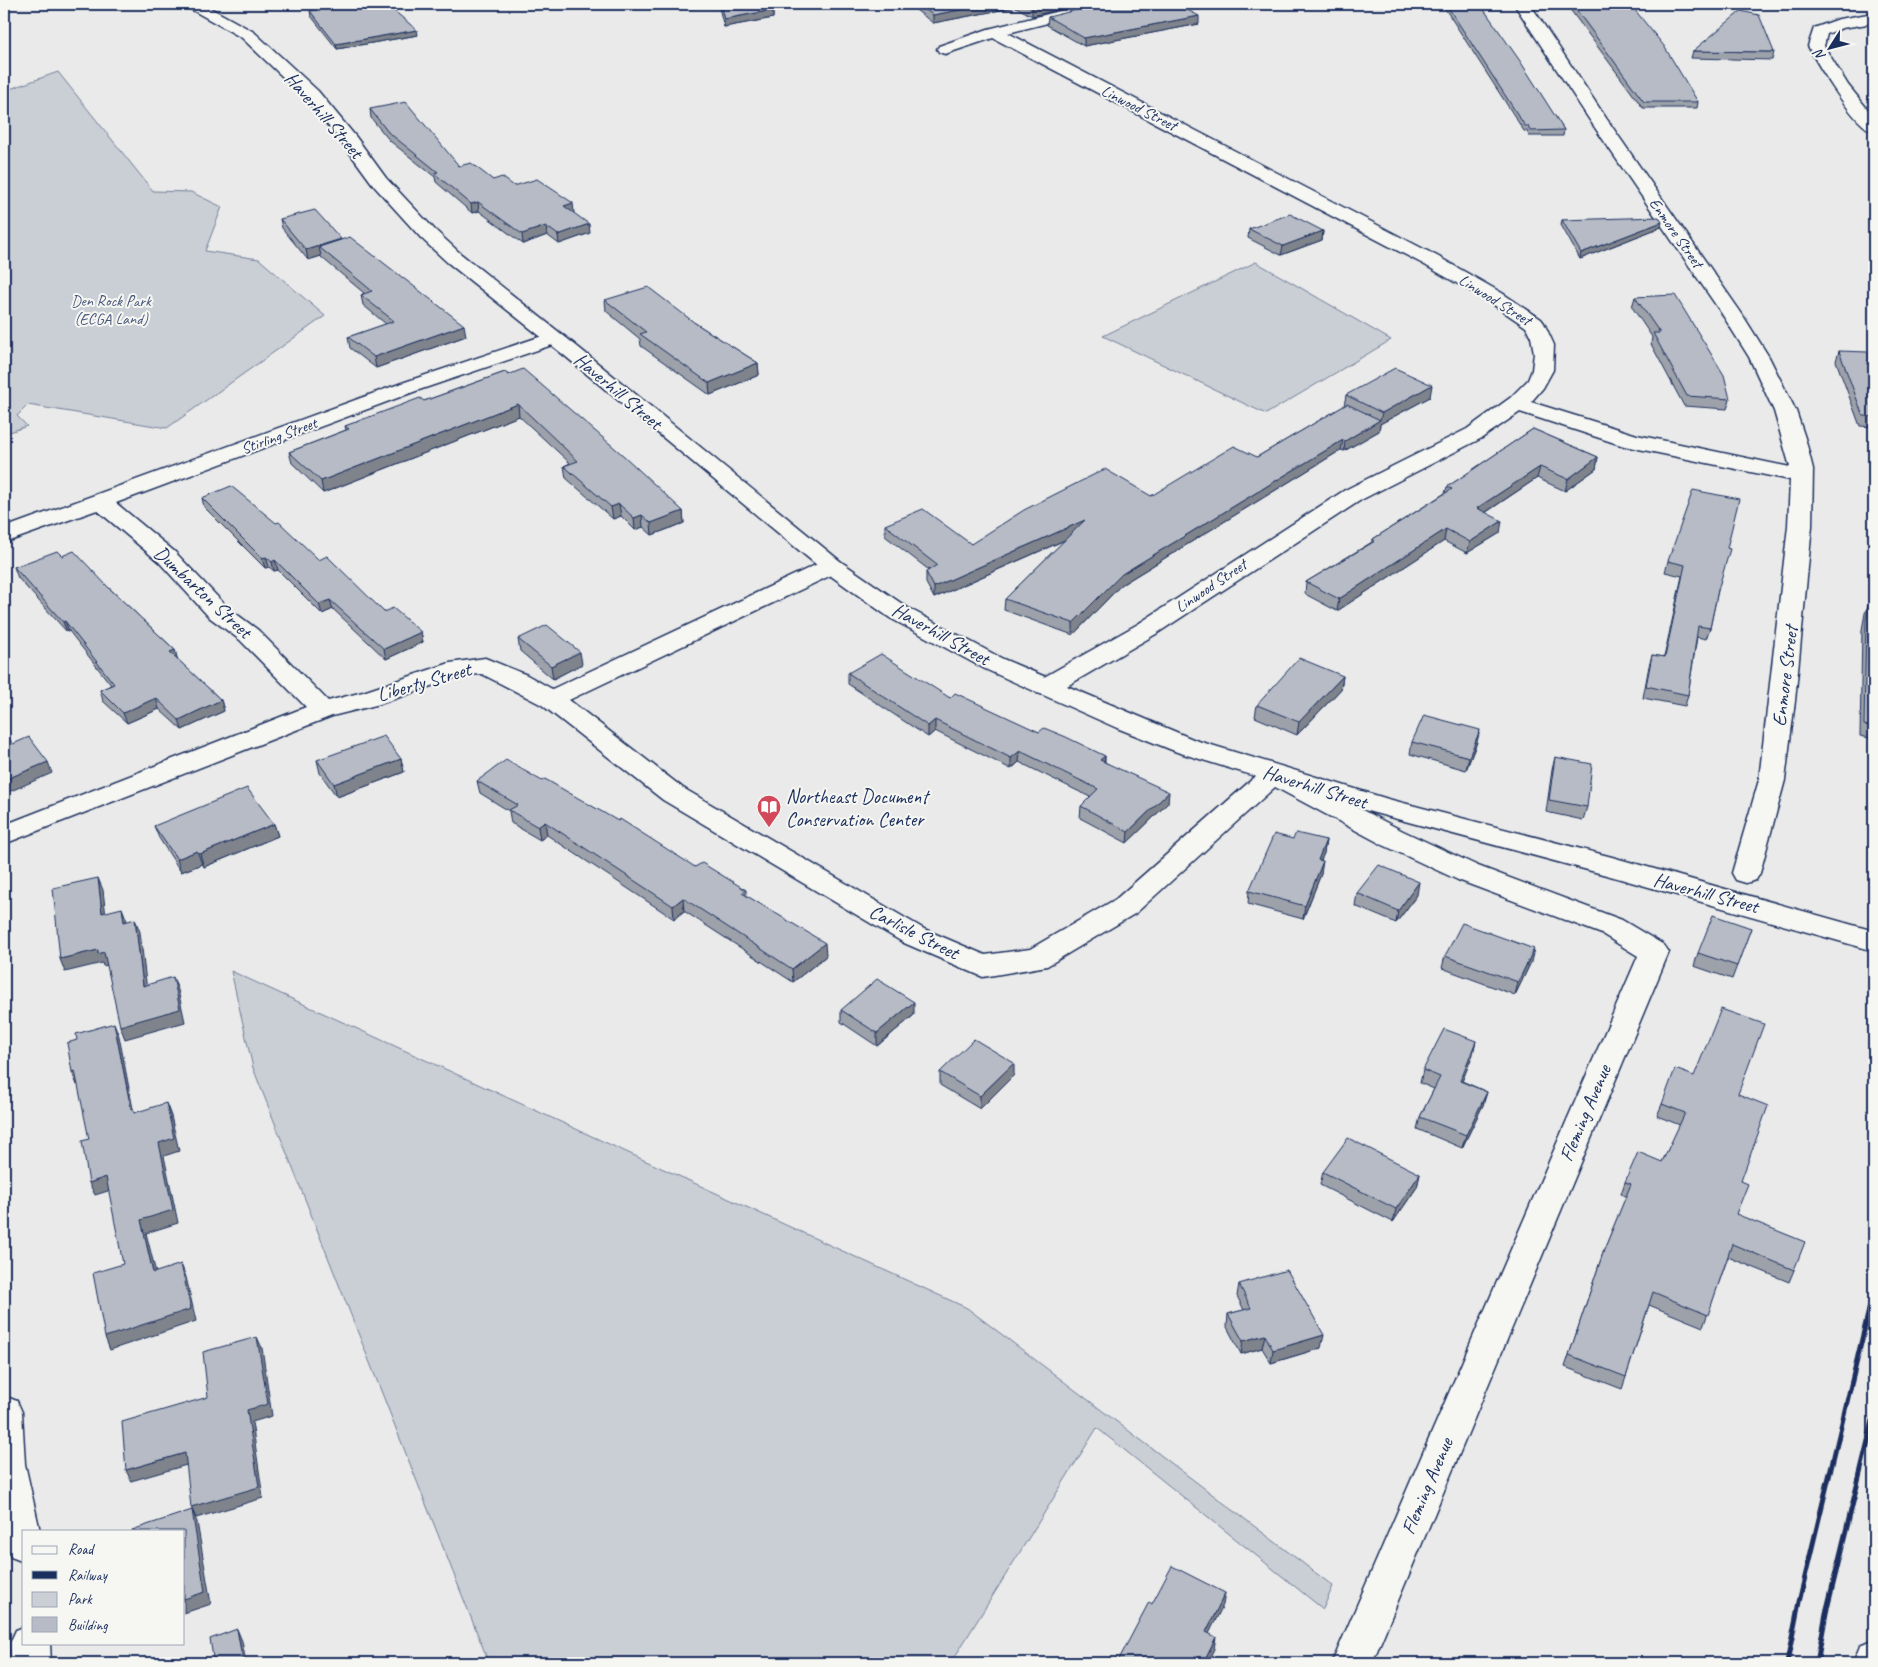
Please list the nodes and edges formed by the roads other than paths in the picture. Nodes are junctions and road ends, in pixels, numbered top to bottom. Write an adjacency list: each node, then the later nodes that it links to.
1 (192, 4): 8 (street, Haverhill Street)
2 (1106, 4): 5 (street)
3 (1522, 4): 10 (street, Enmore Street)
4 (1874, 18): 7 (street)
5 (994, 32): 6 (street); 9 (street, Linwood Street)
6 (945, 49)
7 (1874, 127)
8 (554, 338): 11 (street, Stirling Street); 13 (street, Haverhill Street)
9 (1516, 404): 10 (street); 14 (street, Linwood Street)
10 (1801, 476): 19 (street, Enmore Street)
11 (100, 501): 12 (street, Stirling Street); 16 (street, Dumbarton Street)
12 (4, 536)
13 (832, 566): 14 (street, Haverhill Street); 15 (street)
14 (1046, 687): 17 (street, Haverhill Street)
15 (551, 699): 16 (street, Liberty Street); 17 (street, Carlisle Street)
16 (323, 710): 18 (street, Liberty Street)
17 (1273, 775): 20 (street, Haverhill Street); 26 (street, Fleming Avenue)
18 (4, 834)
19 (1746, 873)
20 (1874, 941)
21 (4, 1412): 22 (street)
22 (22, 1535)
23 (30, 1644): 25 (street)
24 (1874, 1659): 27 (street)
25 (31, 1663)
26 (1352, 1663)
27 (1874, 1663)

